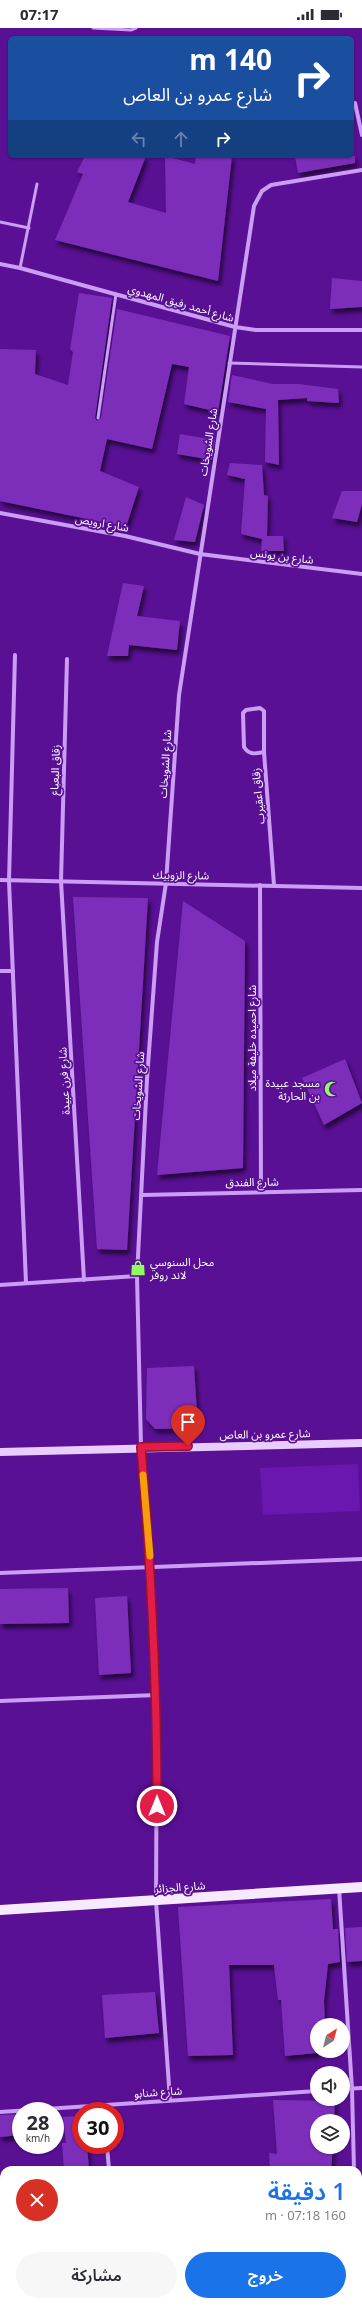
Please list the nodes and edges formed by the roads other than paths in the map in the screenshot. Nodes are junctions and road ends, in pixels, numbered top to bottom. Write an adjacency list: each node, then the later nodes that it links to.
1 (93, 28): 2 (lane)
2 (136, 28)
3 (355, 102): 4 (street)
4 (362, 135)
5 (362, 170): 12 (street, شارع الشويخات)
6 (37, 184): 8 (lane)
7 (0, 222): 8 (lane)
8 (28, 228): 10 (lane)
9 (0, 264): 10 (street, شارع أحمد رفيق المهدوي)
10 (20, 268): 11 (street, شارع أحمد رفيق المهدوي)
11 (116, 294): 12 (street, شارع أحمد رفيق المهدوي); 16 (lane)
12 (235, 327): 13 (street, شارع أحمد رفيق المهدوي); 14 (street, شارع الشويخات)
13 (362, 330)
14 (229, 363): 15 (lane); 18 (street, شارع الشويخات)
15 (362, 367)
16 (98, 418)
17 (0, 513): 18 (street, شارع ارويص)
18 (200, 554): 19 (street, شارع بن يونس); 26 (street, شارع الشويخات)
19 (362, 574)
20 (14, 655): 24 (street)
21 (68, 659): 25 (street, زقاق البعباع)
22 (264, 752): 22 (street, زقاق اعقيرب); 28 (street, زقاق اعقيرب)
23 (0, 880): 24 (street, شارع الزوبيك)
24 (9, 881): 25 (street, شارع الزوبيك); 31 (street)
25 (61, 881): 26 (street, شارع الزوبيك); 36 (street, شارع فرن عبيدة)
26 (166, 883): 27 (street, شارع الزوبيك); 34 (street, شارع الشويخات)
27 (260, 885): 28 (street, شارع الزوبيك); 33 (street, شارع احميده خليفة ميلاد)
28 (274, 885): 29 (street, شارع الزوبيك)
29 (362, 888)
30 (0, 971): 31 (street)
31 (12, 971): 37 (street)
32 (362, 1190): 33 (street, شارع الفندق)
33 (261, 1191): 34 (street, شارع الفندق)
34 (142, 1195): 35 (street, شارع الشويخات)
35 (137, 1276): 36 (street); 40 (street, شارع الشويخات)
36 (84, 1280): 37 (street)
37 (26, 1283): 38 (street)
38 (0, 1285)
39 (362, 1442): 40 (street, شارع عمرو بن العاص)
40 (141, 1447): 41 (street, شارع عمرو بن العاص); 43 (street, شارع الشويخات)
41 (0, 1452)
42 (362, 1560): 43 (street)
43 (151, 1567): 44 (street); 45 (street, شارع الشويخات)
44 (0, 1573)
45 (157, 1695): 46 (street); 49 (street, شارع الشويخات)
46 (0, 1701)
47 (362, 1887): 48 (main road, شارع الجزائر)
48 (339, 1888): 49 (main road, شارع الجزائر); 52 (street)
49 (156, 1901): 50 (main road, شارع الجزائر); 54 (street, شارع الشويخات)
50 (0, 1910)
51 (362, 2088): 52 (street)
52 (352, 2089): 60 (street)
53 (310, 2091): 54 (street, شارع شنابو)
54 (170, 2100): 55 (street, شارع شنابو)
55 (124, 2104)
56 (72, 2108): 57 (street, شارع شنابو)
57 (0, 2112)
58 (108, 2154): 59 (street)
59 (109, 2166)
60 (354, 2166)

